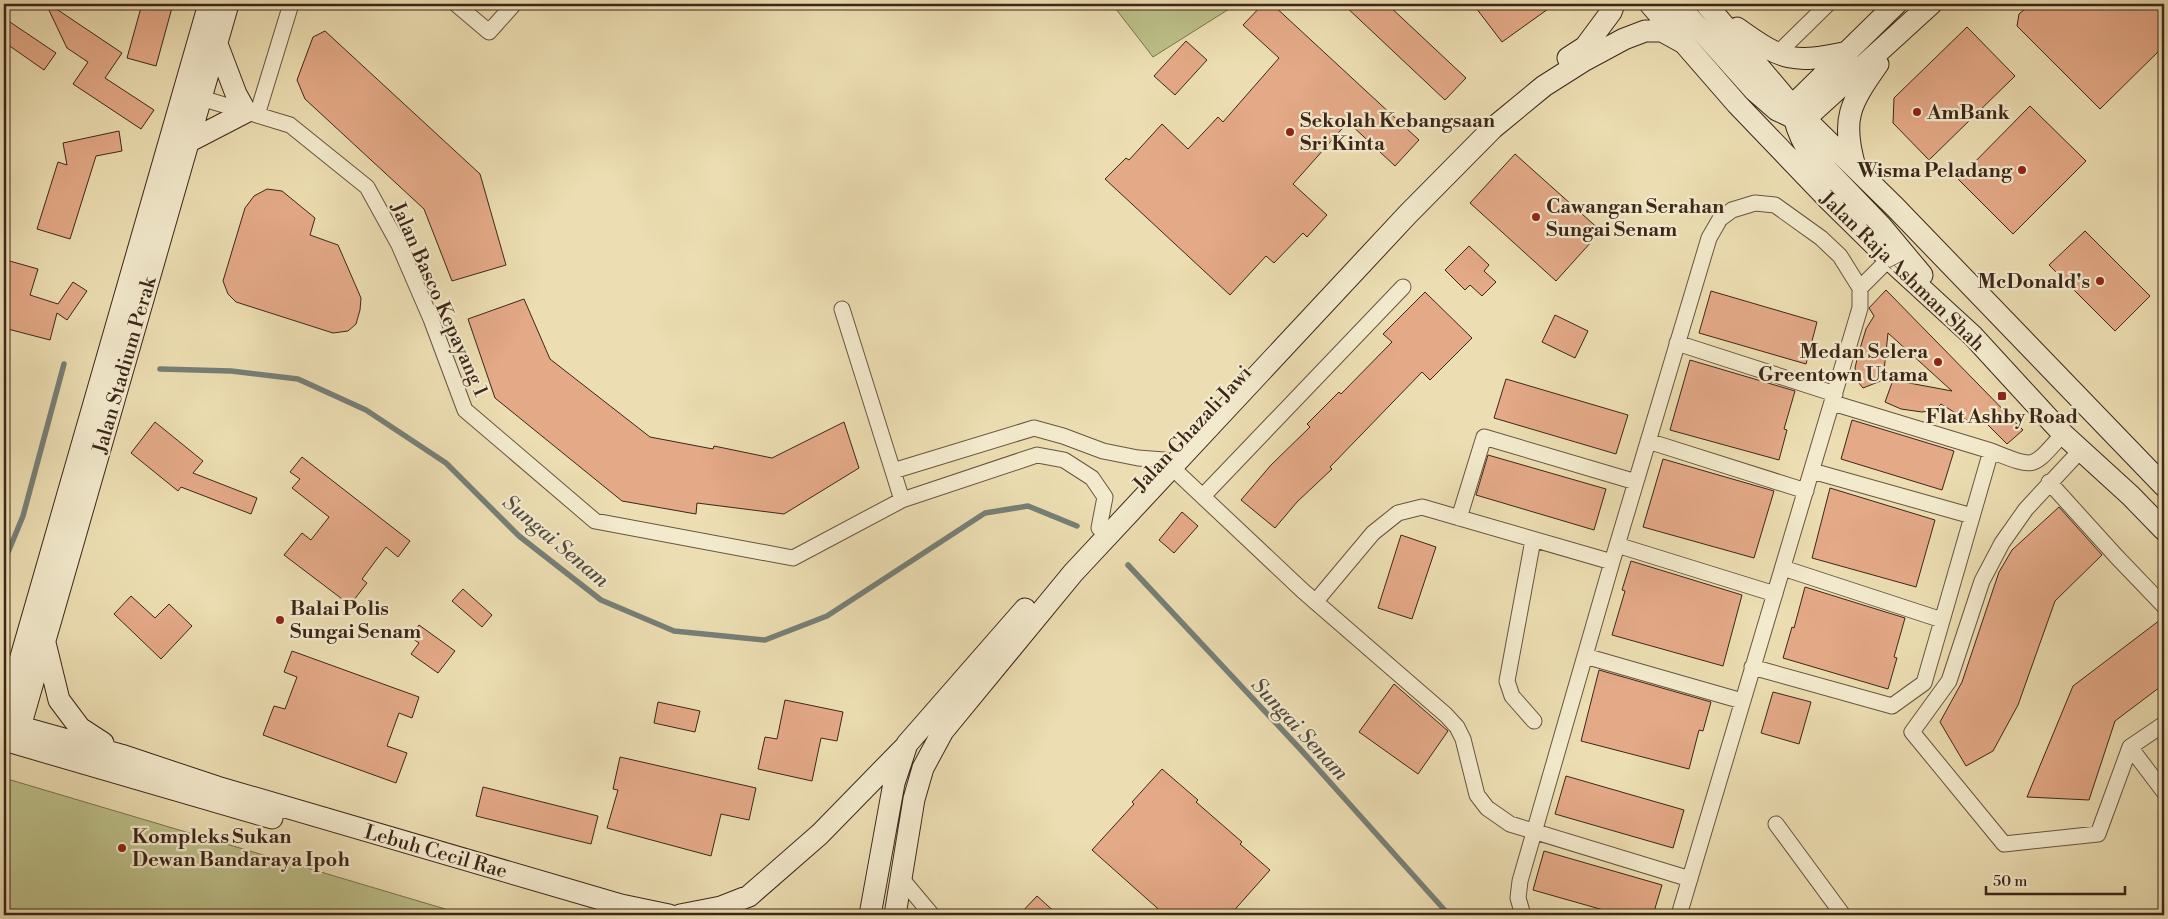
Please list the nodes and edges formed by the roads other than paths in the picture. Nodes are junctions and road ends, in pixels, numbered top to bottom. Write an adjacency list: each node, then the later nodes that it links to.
1 (209, 4): 17 (street, Jalan Stadium Perak)
2 (228, 4): 15 (street)
3 (291, 4): 20 (street)
4 (456, 4): 5 (street)
5 (514, 4)
6 (1614, 4): 36 (street, Jalan Ghazali Jawi)
7 (1650, 4): 14 (street, Jalan Raja Ashman Shah)
8 (1675, 4): 21 (street)
9 (1828, 4): 18 (street)
10 (1896, 4): 16 (street)
11 (1931, 4): 13 (street)
12 (1708, 7): 18 (street); 21 (street, Jalan Raja Ashman Shah)
13 (1906, 25): 21 (street); 23 (street)
14 (1682, 42): 24 (street, Jalan Raja Ashman Shah); 36 (street)
15 (216, 44): 19 (street); 20 (street)
16 (1848, 52): 18 (street); 21 (street)
17 (194, 54): 19 (street); 22 (street, Jalan Stadium Perak)
18 (1777, 54)
19 (201, 98): 20 (street, Jalan Basco Kepayang 1); 22 (street)
20 (252, 113): 22 (street); 45 (street, Jalan Basco Kepayang 1)
21 (1797, 114): 23 (street, Jalan Raja Ashman Shah); 28 (street)
22 (178, 142): 58 (street, Jalan Stadium Perak)
23 (1855, 168): 35 (street, Jalan Raja Ashman Shah)
24 (1889, 259): 26 (street); 28 (street, Jalan Raja Ashman Shah)
25 (1403, 287): 43 (street)
26 (1860, 288): 29 (street); 30 (street)
27 (842, 309): 37 (street)
28 (1973, 336): 31 (street, Jalan Raja Ashman Shah)
29 (1678, 343): 30 (street); 32 (street)
30 (1834, 399): 33 (street); 38 (street)
31 (2063, 434): 33 (street); 34 (street, Jalan Raja Ashman Shah)
32 (1648, 441): 39 (street); 42 (street)
33 (1991, 451): 46 (street)
34 (2080, 451): 40 (street); 44 (street, Jalan Raja Ashman Shah)
35 (2137, 458): 41 (street, Jalan Raja Ashman Shah); 44 (street)
36 (1168, 464): 37 (street); 43 (street); 48 (street, Jalan Ghazali Jawi); 69 (street, Jalan Ghazali Jawi)
37 (893, 471): 45 (street)
38 (1812, 471): 42 (street); 46 (street)
39 (1636, 482): 47 (street); 51 (street)
40 (2049, 482): 55 (street); 67 (street)
41 (2164, 486)
42 (1806, 491): 53 (street)
43 (1203, 496): 56 (street)
44 (2131, 496): 49 (street, Jalan Raja Ashman Shah)
45 (902, 500): 48 (street, Jalan Basco Kepayang 1)
46 (1972, 516): 57 (street)
47 (1459, 518): 50 (street); 56 (street)
48 (1099, 528): 66 (street, Jalan Ghazali Jawi)
49 (2164, 530)
50 (1533, 540): 52 (street); 63 (street)
51 (1617, 545): 52 (street); 54 (street)
52 (1612, 562): 59 (street)
53 (1782, 568): 54 (street); 57 (street)
54 (1775, 594): 61 (street)
55 (2159, 600)
56 (1316, 601): 72 (street)
57 (1942, 620): 61 (street)
58 (34, 644): 60 (street); 65 (street, Jalan Stadium Perak); 68 (street)
59 (1585, 656): 62 (street); 72 (street)
60 (4, 660)
61 (1752, 667): 62 (street)
62 (1742, 701): 74 (street)
63 (1534, 721)
64 (2164, 724): 67 (street)
65 (7, 726): 68 (street, Lebuh Cecil Rae)
66 (907, 744): 77 (street); 78 (street, Jalan Ghazali Jawi)
67 (2130, 747): 70 (street)
68 (114, 762): 75 (street, Lebuh Cecil Rae)
69 (924, 765): 73 (street, Jalan Ghazali Jawi); 79 (street)
70 (2164, 792)
71 (1776, 824): 84 (street)
72 (1534, 832): 74 (street); 82 (street)
73 (900, 878): 80 (street, Jalan Ghazali Jawi); 81 (street)
74 (1690, 879): 83 (street)
75 (612, 910): 76 (street, Lebuh Cecil Rae)
76 (669, 915)
77 (680, 915)
78 (870, 915)
79 (883, 915)
80 (895, 915)
81 (932, 915)
82 (1523, 915)
83 (1679, 915)
84 (1843, 915)

